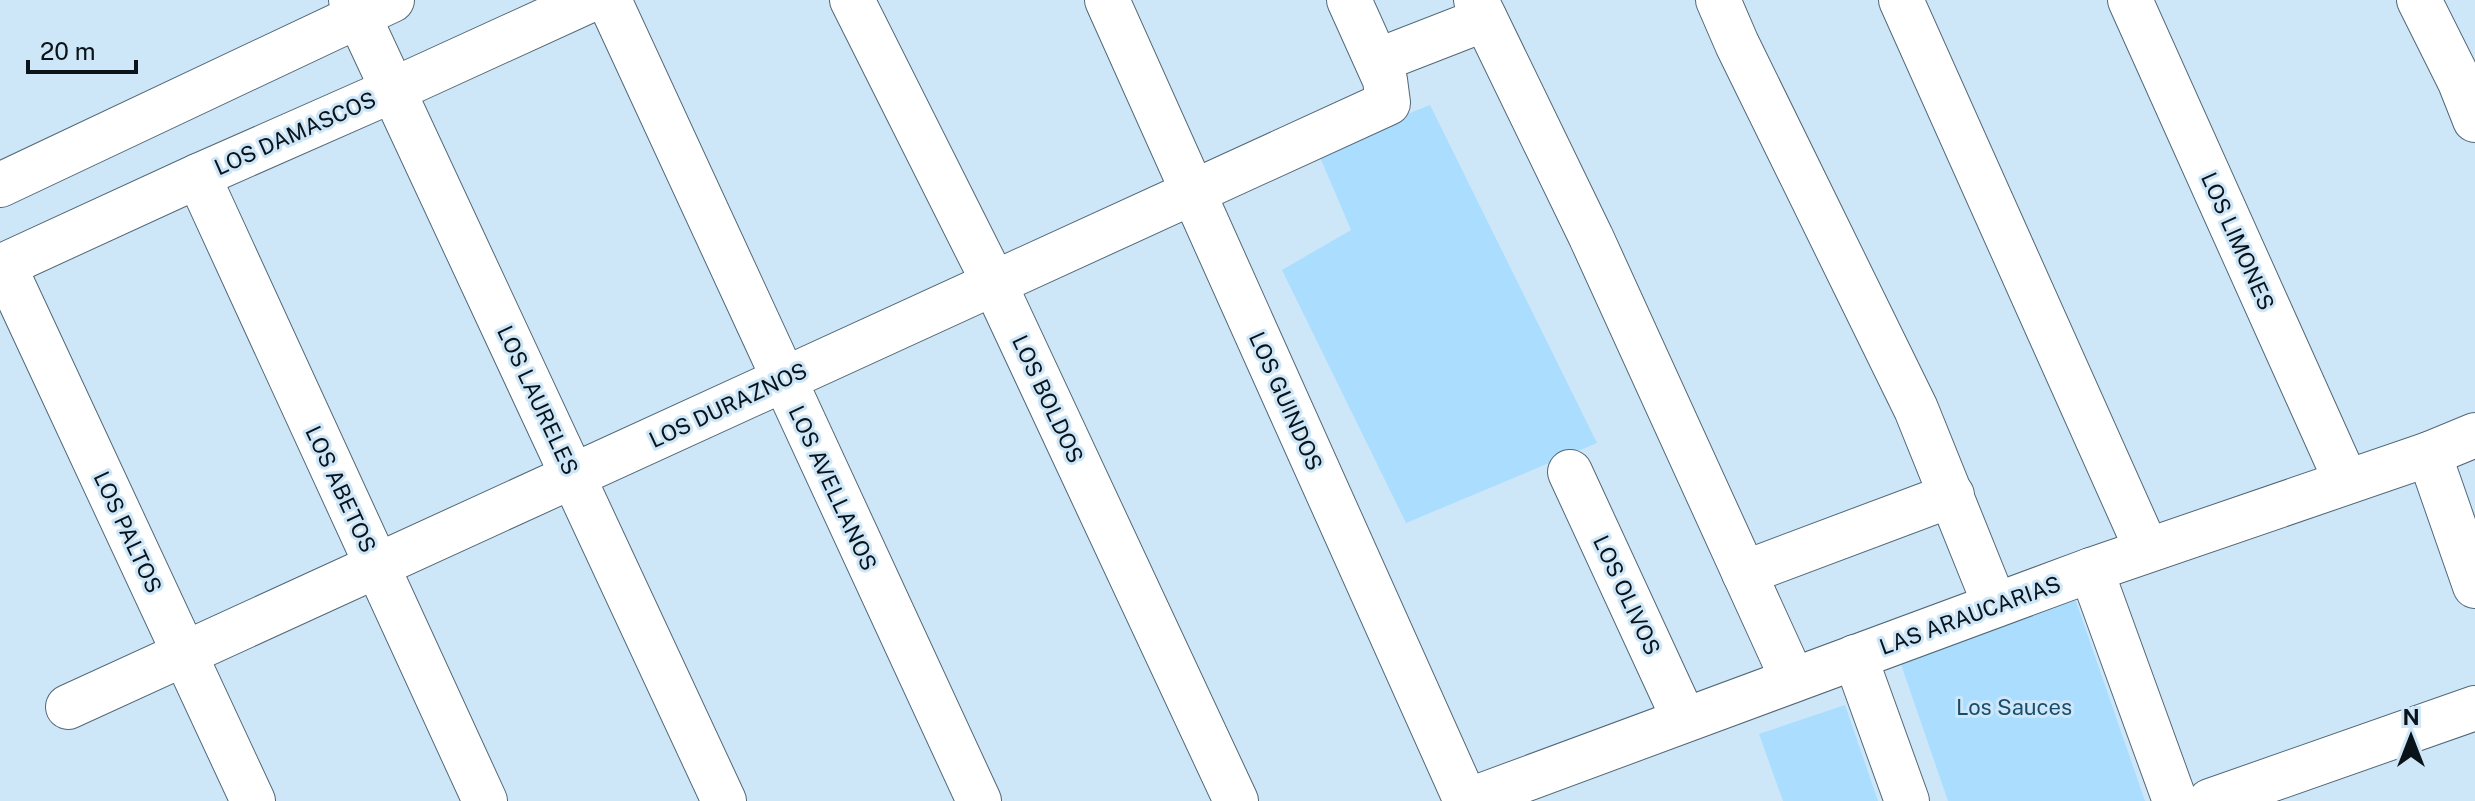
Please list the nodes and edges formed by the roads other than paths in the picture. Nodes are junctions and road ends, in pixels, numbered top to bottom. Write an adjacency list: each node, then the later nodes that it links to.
1 (590, 0): 13 (street, LOS DAMASCOS)
2 (609, 0): 20 (street, LOS AVELLANOS)
3 (852, 0): 19 (street, LOS BOLDOS)
4 (1107, 0): 17 (street, LOS GUINDOS)
5 (1349, 0): 12 (street)
6 (1718, 0): 26 (street)
7 (2130, 0): 25 (street, LOS LIMONES)
8 (2419, 0): 14 (street)
9 (1913, 4): 27 (street)
10 (367, 5): 13 (street, LOS LAURELES); 16 (street)
11 (1481, 10): 12 (street); 30 (street)
12 (1377, 61): 17 (street, LOS DURAZNOS)
13 (393, 90): 15 (street, LOS DAMASCOS); 24 (street, LOS LAURELES)
14 (2470, 92)
15 (198, 176): 18 (street, LOS DAMASCOS); 28 (street, LOS ABETOS)
16 (0, 185)
17 (1192, 192): 19 (street, LOS DURAZNOS); 44 (street, LOS GUINDOS)
18 (1, 266): 33 (street, LOS PALTOS)
19 (994, 283): 20 (street, LOS DURAZNOS); 43 (street, LOS BOLDOS)
20 (783, 380): 24 (street, LOS DURAZNOS); 42 (street, LOS AVELLANOS)
21 (2475, 435): 22 (street, LAS ARAUCARIAS)
22 (2429, 454): 25 (street, LAS ARAUCARIAS); 31 (street)
23 (1570, 472): 38 (street, LOS OLIVOS)
24 (573, 476): 28 (street, LOS DURAZNOS); 41 (street, LOS LAURELES)
25 (2346, 481): 27 (street, LAS ARAUCARIAS)
26 (1952, 495): 30 (street); 32 (street)
27 (2147, 550): 29 (street, LAS ARAUCARIAS)
28 (376, 566): 33 (street, LOS DURAZNOS); 40 (street, LOS ABETOS)
29 (2091, 570): 32 (street, LAS ARAUCARIAS); 46 (street)
30 (1744, 573): 35 (street)
31 (2475, 586)
32 (1995, 605): 34 (street, LAS ARAUCARIAS)
33 (185, 654): 36 (street, LOS DURAZNOS); 39 (street, LOS PALTOS)
34 (1855, 657): 35 (street, LAS ARAUCARIAS); 45 (street)
35 (1793, 680): 38 (street, LAS ARAUCARIAS)
36 (68, 707)
37 (2475, 708): 47 (street)
38 (1684, 719): 44 (street, LAS ARAUCARIAS)
39 (253, 801)
40 (485, 801)
41 (724, 801)
42 (979, 801)
43 (1236, 801)
44 (1466, 801)
45 (1907, 801)
46 (2175, 801)
47 (2210, 801)

